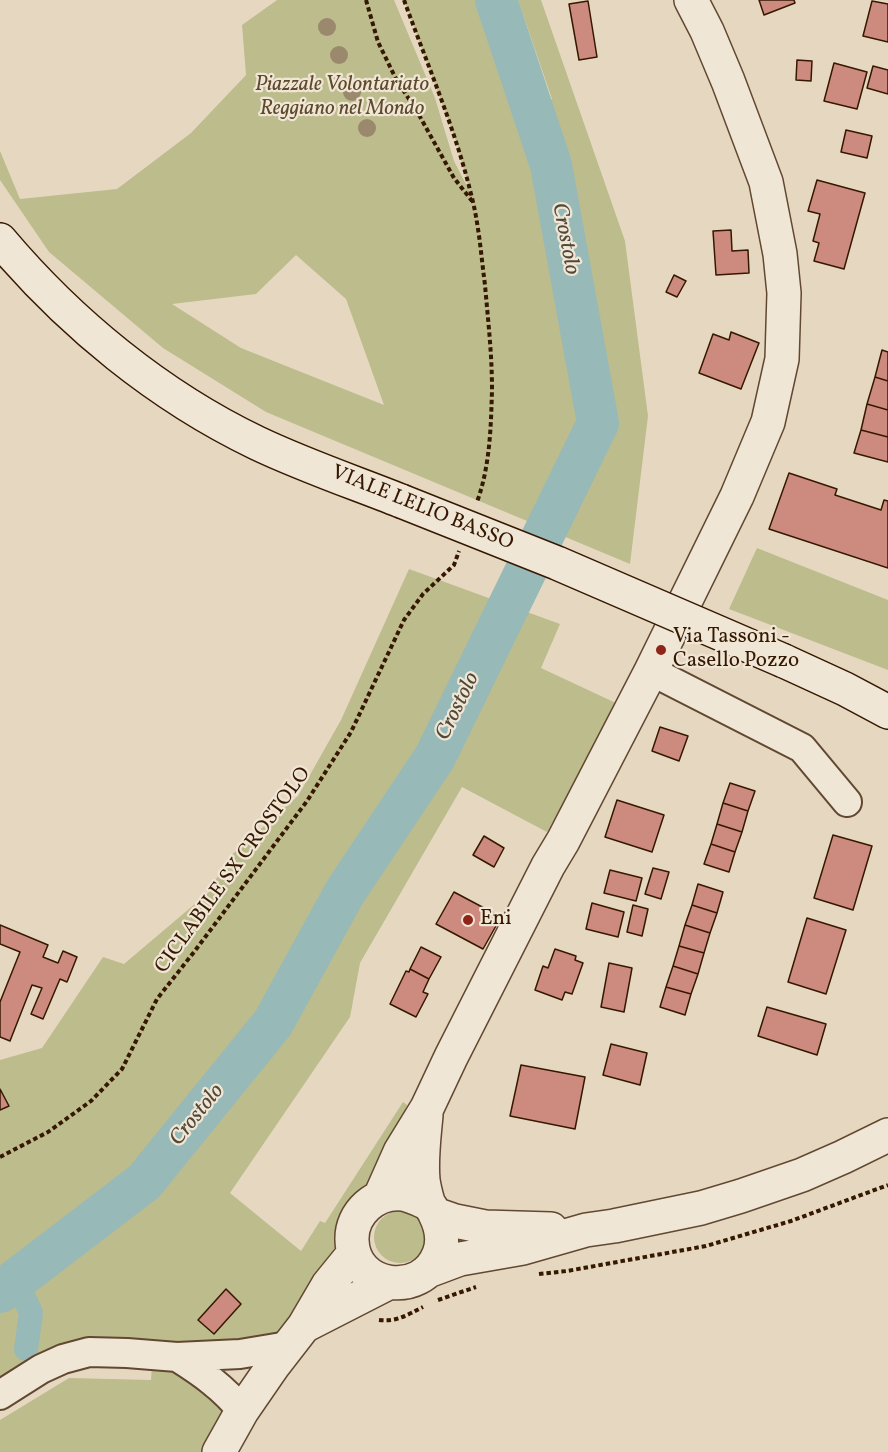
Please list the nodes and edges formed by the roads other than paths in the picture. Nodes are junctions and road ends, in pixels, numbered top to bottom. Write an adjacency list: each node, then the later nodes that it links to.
1 (691, 0): 3 (street)
2 (0, 240): 4 (street, VIALE LELIO BASSO, bridge)
3 (651, 671): 5 (street); 6 (street)
4 (888, 712)
5 (847, 802)
6 (427, 1108): 8 (street); 9 (street)
7 (888, 1135): 10 (street)
8 (380, 1197): 9 (street); 11 (street)
9 (432, 1209): 10 (street); 13 (street)
10 (586, 1230): 13 (street)
11 (354, 1253): 12 (street); 14 (street)
12 (388, 1283): 13 (street); 14 (street)
13 (431, 1287)
14 (296, 1336): 15 (street); 17 (street)
15 (177, 1357): 16 (street); 17 (street)
16 (0, 1395)
17 (242, 1411): 18 (street)
18 (219, 1452)

